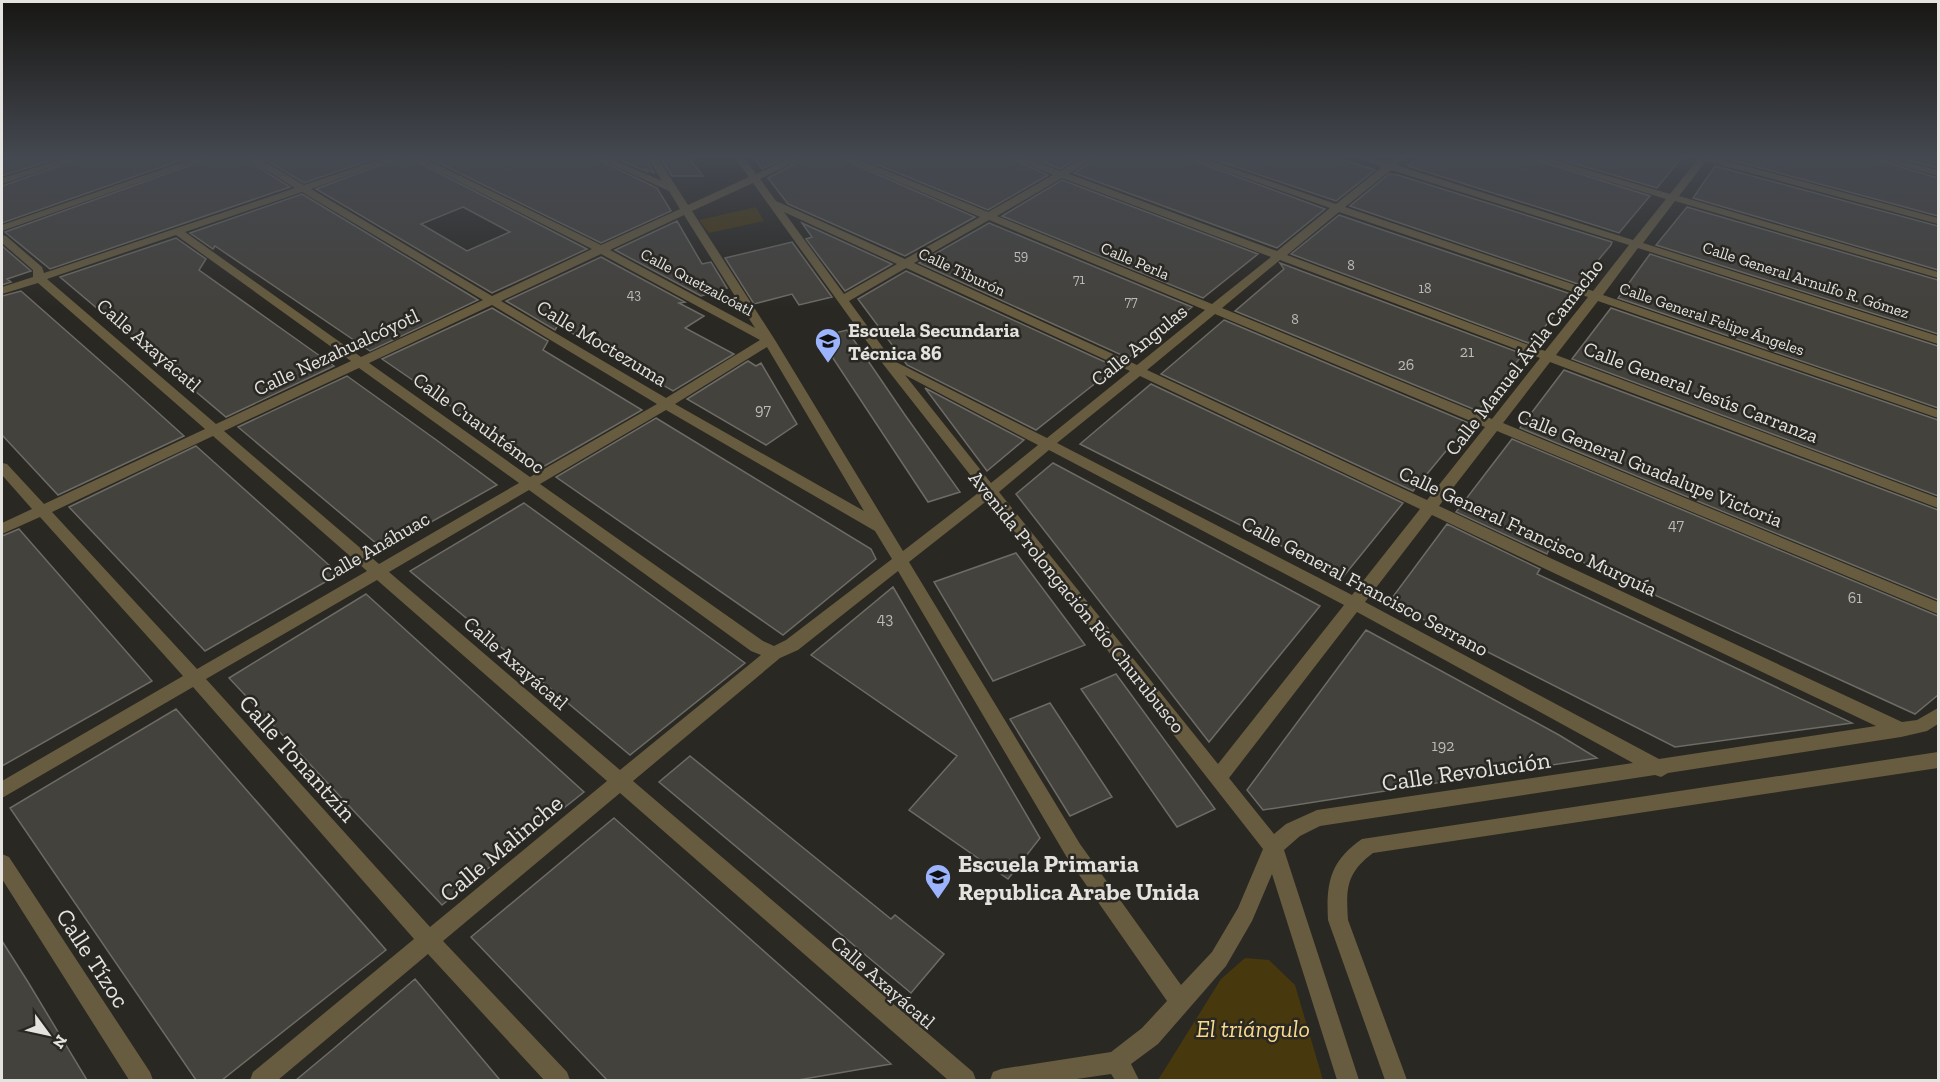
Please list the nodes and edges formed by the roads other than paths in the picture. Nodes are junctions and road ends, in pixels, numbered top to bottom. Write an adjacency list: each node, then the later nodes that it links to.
1 (74, 207): 21 (street)
2 (248, 207): 20 (street)
3 (336, 207): 30 (street, Calle Moctezuma)
4 (517, 207): 23 (street, Calle Quetzalcóatl)
5 (691, 207): 17 (street, Calle Nezahualcóyotl)
6 (776, 207): 31 (street, Avenida Prolongación Río Churubusco)
7 (783, 207): 25 (street, Calle Tiburón)
8 (967, 207): 18 (street, Calle Perla)
9 (1003, 207): 18 (street)
10 (1152, 207): 24 (street, Calle General Jesús Carranza)
11 (1338, 207): 24 (street, Calle Angulas)
12 (1339, 207): 29 (street, Calle General Felipe Ángeles)
13 (1523, 207): 22 (street, Calle General Arnulfo R. Gómez)
14 (1665, 207): 22 (street, Calle Manuel Ávila Camacho)
15 (1706, 207): 26 (street)
16 (1888, 207): 19 (street)
17 (686, 210): 23 (street, Calle Nezahualcóyotl); 33 (street)
18 (988, 216): 25 (street); 32 (street, Calle Perla)
19 (1938, 221)
20 (178, 232): 27 (street); 37 (street, Calle Cuauhtémoc)
21 (2, 235): 27 (street, Calle Axayácatl)
22 (1637, 243): 29 (street, Calle Manuel Ávila Camacho); 34 (street, Calle General Arnulfo R. Gómez)
23 (602, 250): 30 (street, Calle Nezahualcóyotl); 33 (street, Calle Quetzalcóatl)
24 (1280, 255): 32 (street, Calle Angulas); 35 (street, Calle General Jesús Carranza)
25 (906, 264): 31 (street); 38 (street, Calle Tiburón)
26 (1938, 275)
27 (39, 278): 28 (street); 42 (street, Calle Axayácatl)
28 (2, 291)
29 (1595, 296): 35 (street, Calle Manuel Ávila Camacho); 40 (street, Calle General Felipe Ángeles)
30 (492, 300): 37 (street, Calle Nezahualcóyotl); 39 (street, Calle Moctezuma)
31 (843, 300): 36 (street, Avenida Prolongación Río Churubusco)
32 (1214, 310): 38 (street, Calle Angulas); 41 (street, Calle General Guadalupe Victoria)
33 (770, 340): 39 (street, Calle Anáhuac); 51 (street)
34 (1938, 340)
35 (1550, 356): 41 (street, Calle Manuel Ávila Camacho); 47 (street, Calle General Jesús Carranza)
36 (887, 361): 43 (street, Calle General Francisco Serrano); 46 (street, Avenida Prolongación Río Churubusco)
37 (361, 362): 42 (street, Calle Nezahualcóyotl); 45 (street, Calle Cuauhtémoc)
38 (1138, 370): 43 (street, Calle Angulas); 48 (street, Calle General Francisco Murguía)
39 (666, 404): 45 (street, Calle Anáhuac); 51 (street, Calle Moctezuma)
40 (1938, 414)
41 (1496, 426): 48 (street, Calle Manuel Ávila Camacho); 55 (street, Calle General Guadalupe Victoria)
42 (215, 429): 49 (street, Calle Nezahualcóyotl); 53 (street, Calle Axayácatl)
43 (1048, 444): 46 (street, Calle Angulas); 54 (street, Calle General Francisco Serrano)
44 (2, 467): 49 (street, Calle Tonantzín)
45 (528, 482): 53 (street, Calle Anáhuac); 56 (street, Calle Cuauhtémoc)
46 (989, 492): 52 (street, Calle Angulas); 62 (street, Avenida Prolongación Río Churubusco)
47 (1938, 503)
48 (1430, 508): 54 (street, Calle Manuel Ávila Camacho); 59 (street, Calle General Francisco Murguía)
49 (40, 511): 50 (street, Calle Nezahualcóyotl); 57 (street, Calle Tonantzín)
50 (2, 529)
51 (884, 530): 52 (street)
52 (901, 561): 56 (street, Calle Malinche); 68 (street)
53 (378, 570): 57 (street, Calle Anáhuac); 63 (street, Calle Axayácatl)
54 (1356, 604): 61 (street, Calle General Francisco Serrano); 62 (street, Calle Manuel Ávila Camacho)
55 (1938, 608)
56 (774, 653): 63 (street, Calle Malinche)
57 (194, 677): 64 (street, Calle Anáhuac); 67 (street, Calle Tonantzín)
58 (1938, 715): 59 (street, Calle Revolución)
59 (1900, 730): 61 (street, Calle Revolución)
60 (1938, 760): 76 (street)
61 (1661, 769): 65 (street, Calle Revolución)
62 (1218, 778): 65 (street, Avenida Prolongación Río Churubusco)
63 (619, 782): 67 (street, Calle Malinche); 73 (street, Calle Axayácatl)
64 (2, 790)
65 (1273, 847): 68 (street, Calle Revolución); 75 (street, Avenida Prolongación Río Churubusco)
66 (2, 863): 70 (street, Calle Tízoc)
67 (429, 941): 71 (street, Calle Malinche); 72 (street, Calle Tonantzín)
68 (1181, 1003): 69 (street, Calle Revolución)
69 (1122, 1071): 74 (street)
70 (142, 1080)
71 (261, 1080)
72 (559, 1080)
73 (965, 1080)
74 (1001, 1080)
75 (1348, 1080)
76 (1396, 1080)

